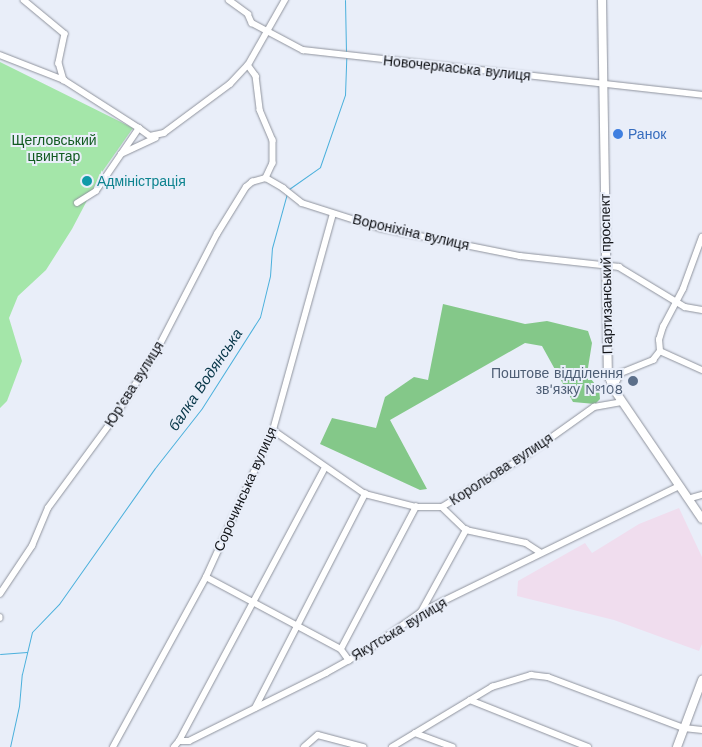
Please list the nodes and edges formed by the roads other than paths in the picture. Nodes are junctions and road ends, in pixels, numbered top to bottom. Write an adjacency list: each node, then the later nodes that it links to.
1 (24, 0): 8 (street)
2 (229, 0): 5 (street, Новочеркаська вулиця)
3 (285, 0): 5 (street)
4 (602, 0): 9 (street, Партизанський проспект)
5 (268, 31): 7 (street); 9 (street, Новочеркаська вулиця)
6 (0, 55): 8 (street)
7 (248, 64): 12 (street); 14 (street)
8 (64, 80): 11 (street)
9 (603, 83): 10 (street, Новочеркаська вулиця); 18 (street, Партизанський проспект)
10 (702, 95)
11 (139, 128): 12 (street); 13 (street)
12 (164, 134): 13 (street)
13 (121, 154): 15 (street)
14 (266, 178): 16 (street, Вороніхіна вулиця); 37 (street, Юр’єва вулиця)
15 (77, 203)
16 (333, 214): 18 (street, Вороніхіна вулиця); 25 (street, Сорочинська вулиця)
17 (702, 237): 19 (street)
18 (605, 266): 19 (street, Вороніхіна вулиця); 23 (street, Партизанський проспект)
19 (676, 301): 20 (street, Вороніхіна вулиця); 21 (street)
20 (702, 310)
21 (660, 350): 22 (street); 23 (street)
22 (702, 370)
23 (613, 388): 24 (street, Партизанський проспект)
24 (623, 402): 27 (street, Партизанський проспект); 32 (street, Корольова вулиця)
25 (273, 430): 26 (street, Корольова вулиця); 36 (street, Сорочинська вулиця)
26 (325, 468): 28 (street, Корольова вулиця); 38 (street)
27 (679, 486): 30 (street, Партизанський проспект); 35 (street, Якутська вулиця)
28 (364, 494): 31 (street, Корольова вулиця); 40 (street)
29 (702, 495): 30 (street)
30 (688, 499): 33 (street, Партизанський проспект)
31 (416, 507): 32 (street, Корольова вулиця); 41 (street)
32 (442, 507): 34 (street)
33 (702, 519)
34 (466, 530): 35 (street); 39 (street)
35 (540, 552): 39 (street, Якутська вулиця)
36 (206, 577): 38 (street); 51 (street, Сорочинська вулиця)
37 (0, 594)
38 (252, 601): 40 (street); 49 (street)
39 (421, 612): 42 (street, Якутська вулиця)
40 (297, 625): 41 (street); 45 (street)
41 (341, 649): 42 (street)
42 (349, 660): 45 (street, Якутська вулиця)
43 (702, 680): 46 (street)
44 (470, 700): 46 (street); 48 (street); 57 (street)
45 (256, 708): 49 (street, Якутська вулиця)
46 (684, 728): 47 (street); 58 (street)
47 (702, 730)
48 (415, 733): 50 (street); 56 (street)
49 (178, 741): 52 (street)
50 (401, 744): 55 (street)
51 (113, 747)
52 (174, 747)
53 (304, 747): 54 (street)
54 (363, 747)
55 (392, 747)
56 (453, 747)
57 (588, 747)
58 (677, 747)

